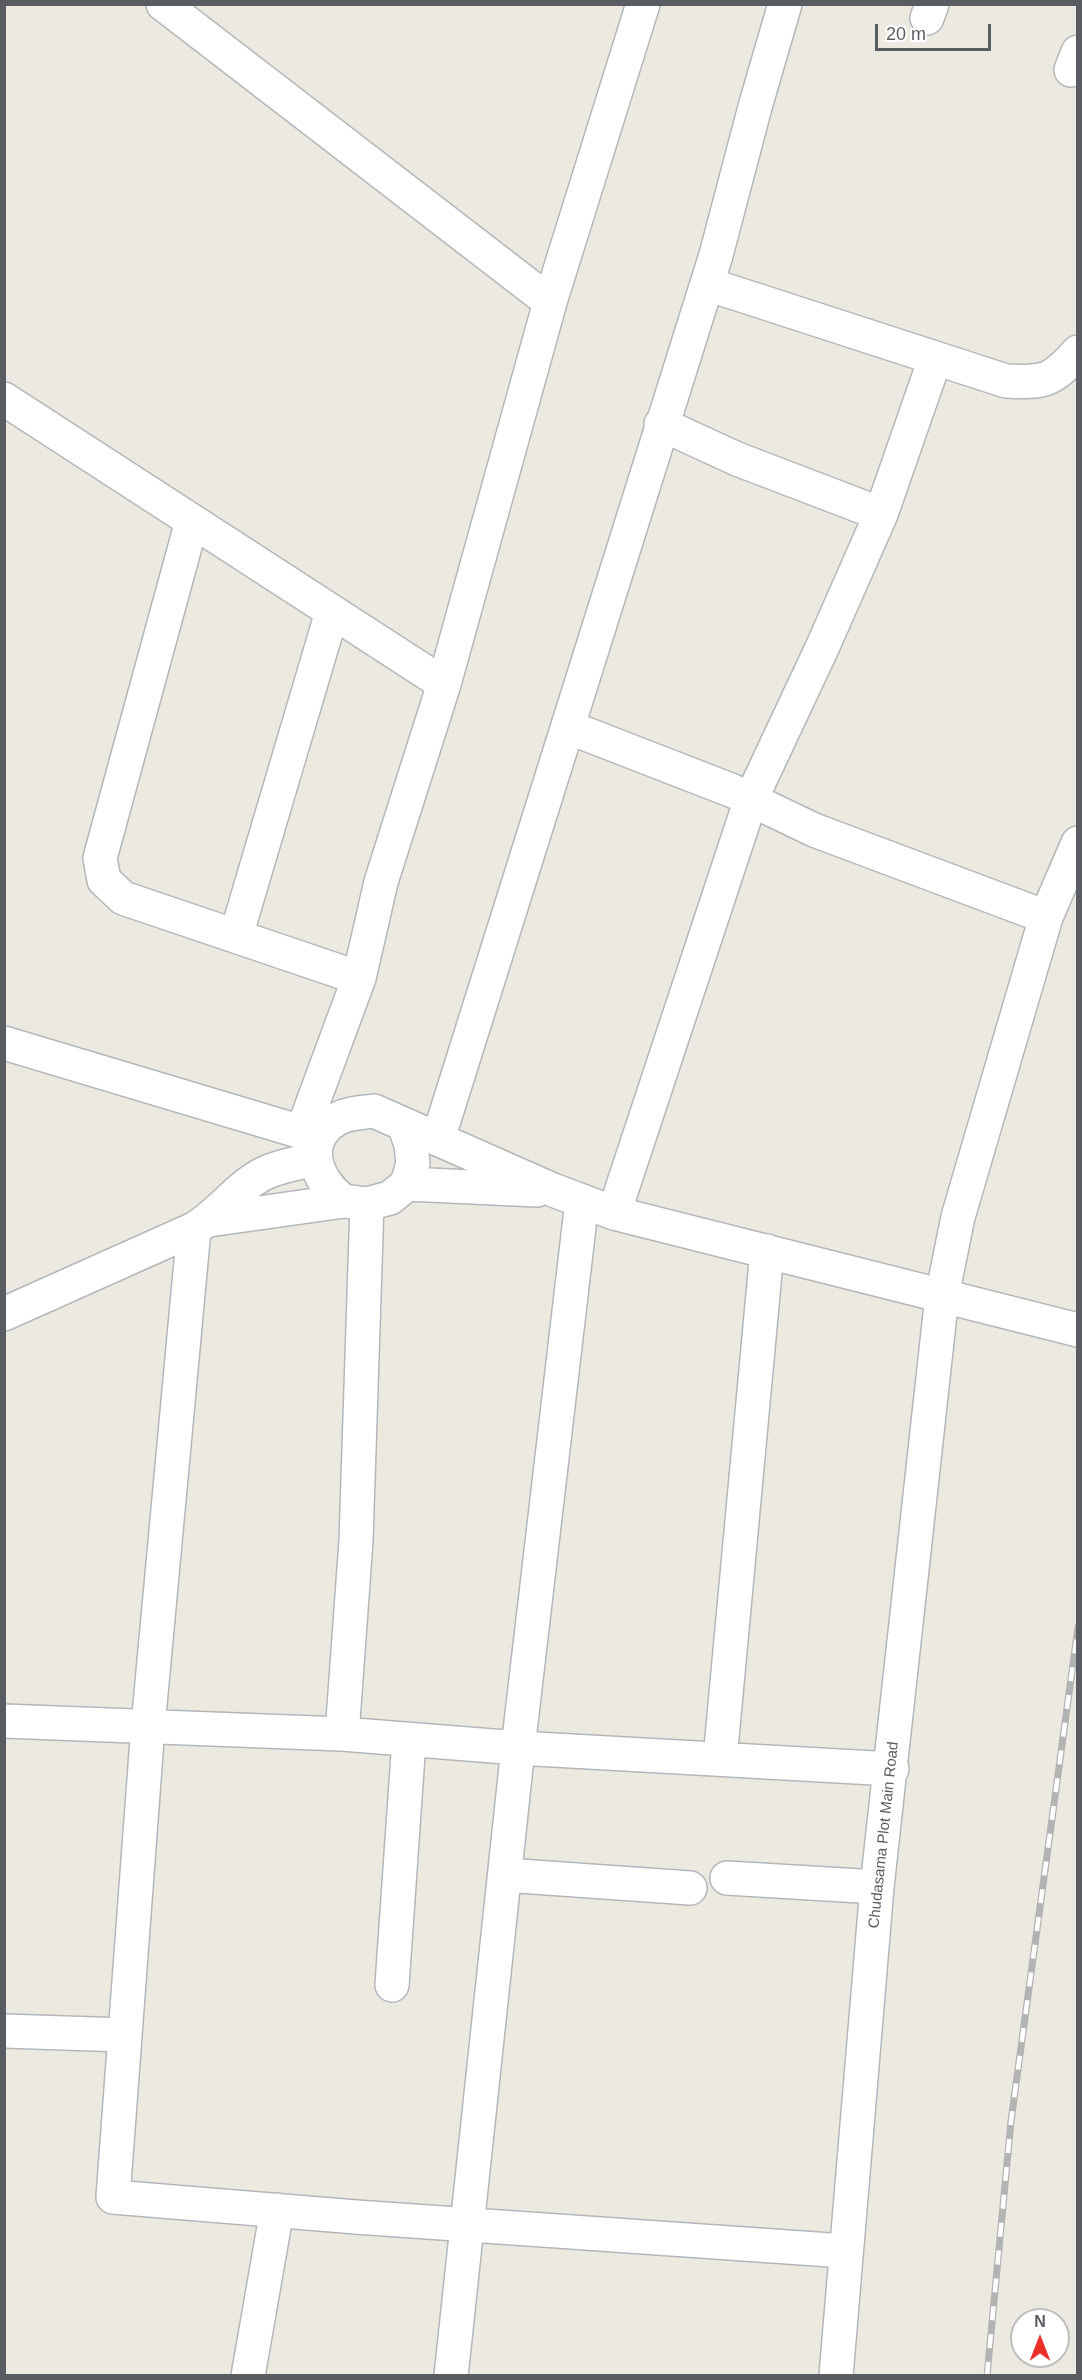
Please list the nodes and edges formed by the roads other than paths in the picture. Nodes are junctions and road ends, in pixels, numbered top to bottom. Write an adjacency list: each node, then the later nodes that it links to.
1 (163, 4): 5 (street)
2 (644, 4): 5 (street)
3 (785, 4): 4 (street)
4 (707, 284): 7 (street); 9 (street)
5 (550, 302): 13 (street)
6 (1077, 352): 7 (street)
7 (935, 359): 10 (street)
8 (4, 399): 11 (street)
9 (661, 424): 10 (street); 14 (street)
10 (881, 514): 15 (street)
11 (192, 521): 12 (street); 18 (street)
12 (333, 612): 13 (street); 18 (street)
13 (444, 684): 19 (street)
14 (568, 727): 15 (street); 22 (street)
15 (751, 799): 17 (street); 27 (street)
16 (1077, 843): 17 (street, Chudasama Plot Main Road)
17 (1046, 917): 30 (street, Chudasama Plot Main Road)
18 (236, 936): 19 (street)
19 (359, 978): 23 (street)
20 (4, 1043): 23 (street)
21 (405, 1127): 22 (street); 23 (street); 24 (street)
22 (438, 1139): 25 (street)
23 (312, 1142): 26 (street); 28 (street)
24 (407, 1184): 25 (street); 26 (street)
25 (568, 1196): 27 (street); 37 (street)
26 (356, 1203): 28 (street); 35 (street)
27 (614, 1213): 29 (street)
28 (202, 1224): 31 (street); 34 (street)
29 (767, 1251): 30 (street); 38 (street)
30 (942, 1296): 32 (street); 39 (street, Chudasama Plot Main Road)
31 (9, 1309)
32 (1077, 1330)
33 (4, 1721): 34 (street)
34 (148, 1726): 35 (street); 46 (street)
35 (342, 1734): 36 (street)
36 (410, 1740): 37 (street); 44 (street)
37 (518, 1748): 38 (street); 40 (street)
38 (720, 1759): 39 (street)
39 (892, 1769): 42 (street, Chudasama Plot Main Road)
40 (505, 1875): 43 (street); 48 (street)
41 (728, 1878): 42 (street)
42 (877, 1887): 49 (street, Chudasama Plot Main Road)
43 (690, 1888)
44 (392, 1984)
45 (4, 2031): 46 (street)
46 (125, 2035): 47 (street)
47 (277, 2210): 48 (street); 50 (street)
48 (468, 2223): 49 (street); 51 (street)
49 (845, 2251): 52 (street, Chudasama Plot Main Road)
50 (248, 2376)
51 (451, 2376)
52 (836, 2376)

